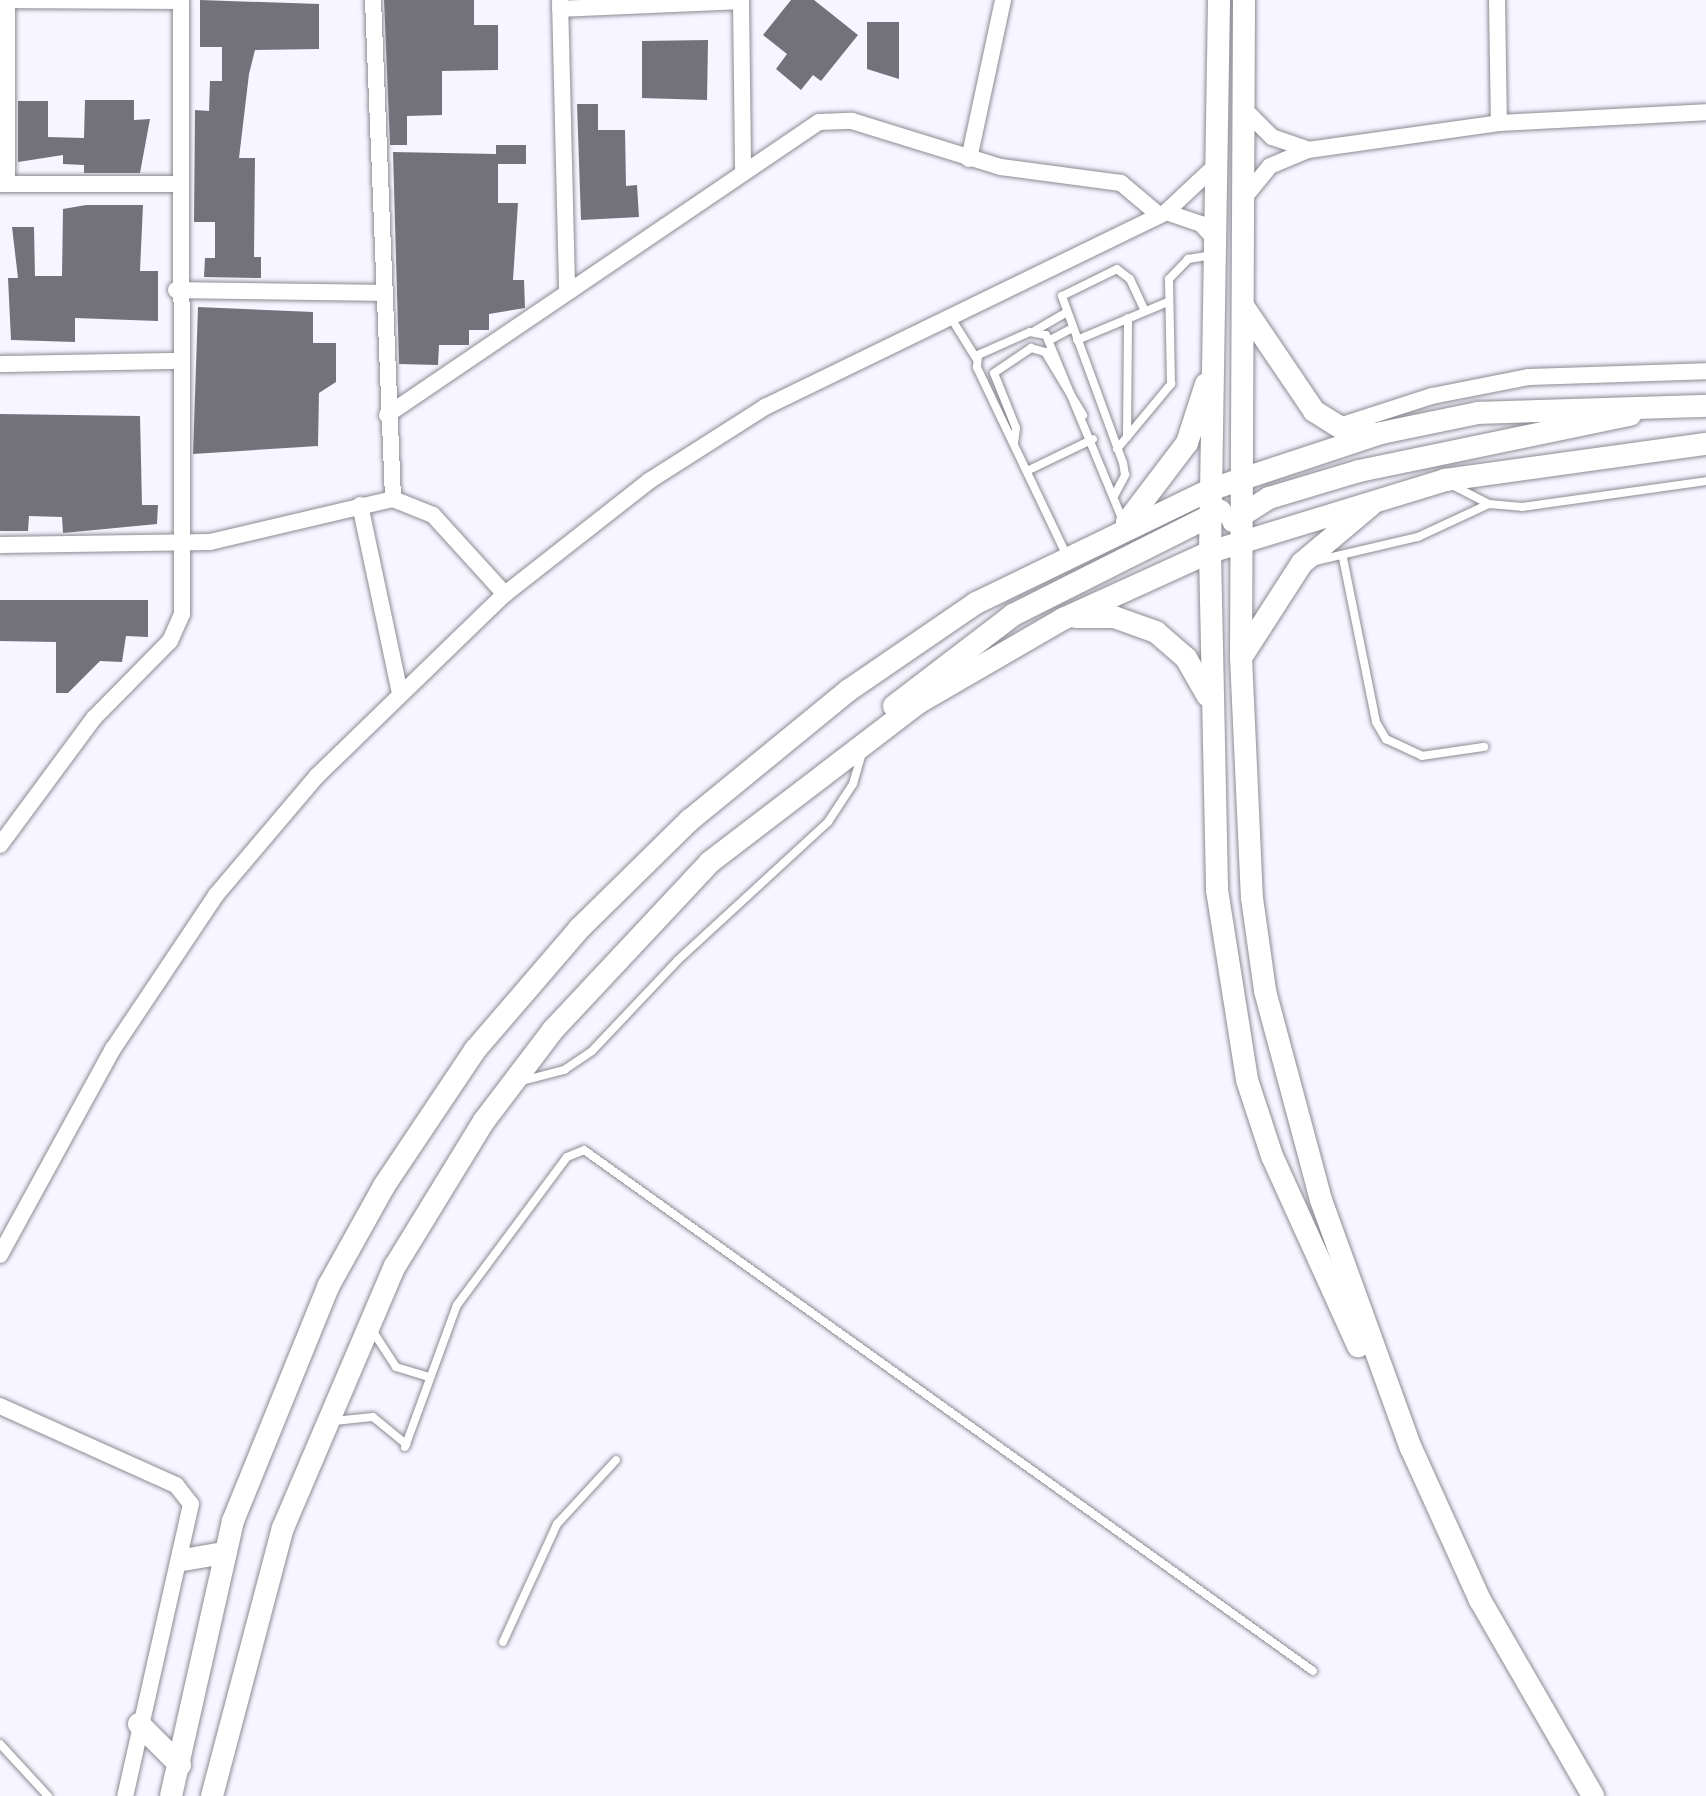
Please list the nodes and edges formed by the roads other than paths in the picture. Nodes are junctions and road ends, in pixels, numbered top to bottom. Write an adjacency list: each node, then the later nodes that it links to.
1 (0, 0): 2 (street)
2 (7, 0): 3 (street); 18 (street)
3 (181, 0): 19 (street)
4 (373, 0): 25 (street)
5 (741, 0): 10 (street); 17 (street)
6 (1003, 0): 15 (street)
7 (1219, 0): 16 (street)
8 (1244, 0): 11 (street)
9 (1497, 0): 13 (street)
10 (560, 4): 23 (street)
11 (1244, 109): 14 (street); 20 (street)
12 (1706, 112): 13 (street)
13 (1499, 123): 14 (street)
14 (1308, 150): 20 (street)
15 (969, 159): 17 (street); 21 (street)
16 (1220, 159): 21 (street); 22 (street)
17 (743, 172): 23 (street)
18 (4, 184): 19 (street)
19 (177, 184): 24 (street)
20 (1244, 198): 27 (street)
21 (1162, 213): 22 (street); 30 (street)
22 (1219, 249): 26 (lane); 36 (street)
23 (567, 289): 43 (street)
24 (176, 290): 25 (street); 38 (street)
25 (382, 293): 43 (street)
26 (1168, 302): 28 (lane); 47 (lane)
27 (1243, 306): 45 (street); 53 (street)
28 (1145, 311): 29 (lane); 31 (lane)
29 (1066, 313): 32 (lane); 33 (lane)
30 (951, 318): 37 (lane); 72 (street)
31 (1128, 318): 35 (lane); 47 (lane)
32 (1073, 328): 34 (lane); 35 (lane)
33 (1035, 331): 34 (lane); 37 (lane)
34 (1050, 340): 44 (lane)
35 (1077, 340): 51 (lane)
36 (1217, 345): 56 (street); 64 (street)
37 (976, 358): 49 (lane)
38 (176, 361): 39 (street); 67 (street)
39 (0, 364)
40 (1706, 371): 45 (street)
41 (1666, 406): 42 (street); 46 (street); 62 (street)
42 (1706, 406)
43 (387, 415): 59 (street)
44 (1084, 416): 48 (lane); 49 (lane)
45 (1338, 426): 46 (street)
46 (1381, 433): 53 (street)
47 (1127, 438): 51 (lane)
48 (1093, 439): 52 (lane); 58 (lane)
49 (1014, 443): 52 (lane)
50 (1706, 444): 54 (street)
51 (1117, 449): 58 (lane)
52 (1029, 470): 69 (lane)
53 (1243, 477): 56 (street); 62 (street); 63 (street)
54 (1445, 480): 57 (street); 60 (lane)
55 (1706, 481): 60 (lane)
56 (1212, 489): 63 (street); 64 (street)
57 (1389, 493): 65 (street); 71 (street)
58 (1114, 496): 64 (lane)
59 (393, 499): 61 (street); 72 (street)
60 (1489, 504): 70 (lane)
61 (360, 505): 67 (street); 75 (street)
62 (1242, 513): 65 (street); 68 (street)
63 (1211, 518): 68 (street); 77 (street)
64 (1124, 526): 69 (street)
65 (1242, 540): 68 (street); 74 (street)
66 (0, 545): 67 (street)
67 (180, 546): 79 (street)
68 (1210, 552): 73 (street); 76 (street)
69 (1066, 554): 88 (street)
70 (1343, 558): 71 (lane); 78 (lane)
71 (1302, 563): 74 (street)
72 (505, 594): 75 (street)
73 (1063, 619): 76 (street); 77 (street)
74 (1241, 657): 86 (street)
75 (400, 693): 81 (street)
76 (1210, 703): 86 (street)
77 (864, 740): 80 (street); 80 (lane)
78 (1484, 747)
79 (0, 845)
80 (513, 1082): 82 (street)
81 (0, 1255)
82 (369, 1317): 83 (lane); 85 (street)
83 (428, 1377): 85 (lane); 91 (lane)
84 (0, 1406): 89 (street)
85 (319, 1429): 98 (street)
86 (1411, 1448): 99 (street)
87 (616, 1460): 90 (lane)
88 (224, 1553): 89 (street); 94 (street)
89 (183, 1560): 92 (street)
90 (503, 1642)
91 (1313, 1671)
92 (139, 1724): 94 (street); 96 (street)
93 (0, 1744): 95 (lane)
94 (180, 1765): 97 (street)
95 (48, 1796)
96 (125, 1796)
97 (171, 1796)
98 (212, 1796)
99 (1593, 1796)

